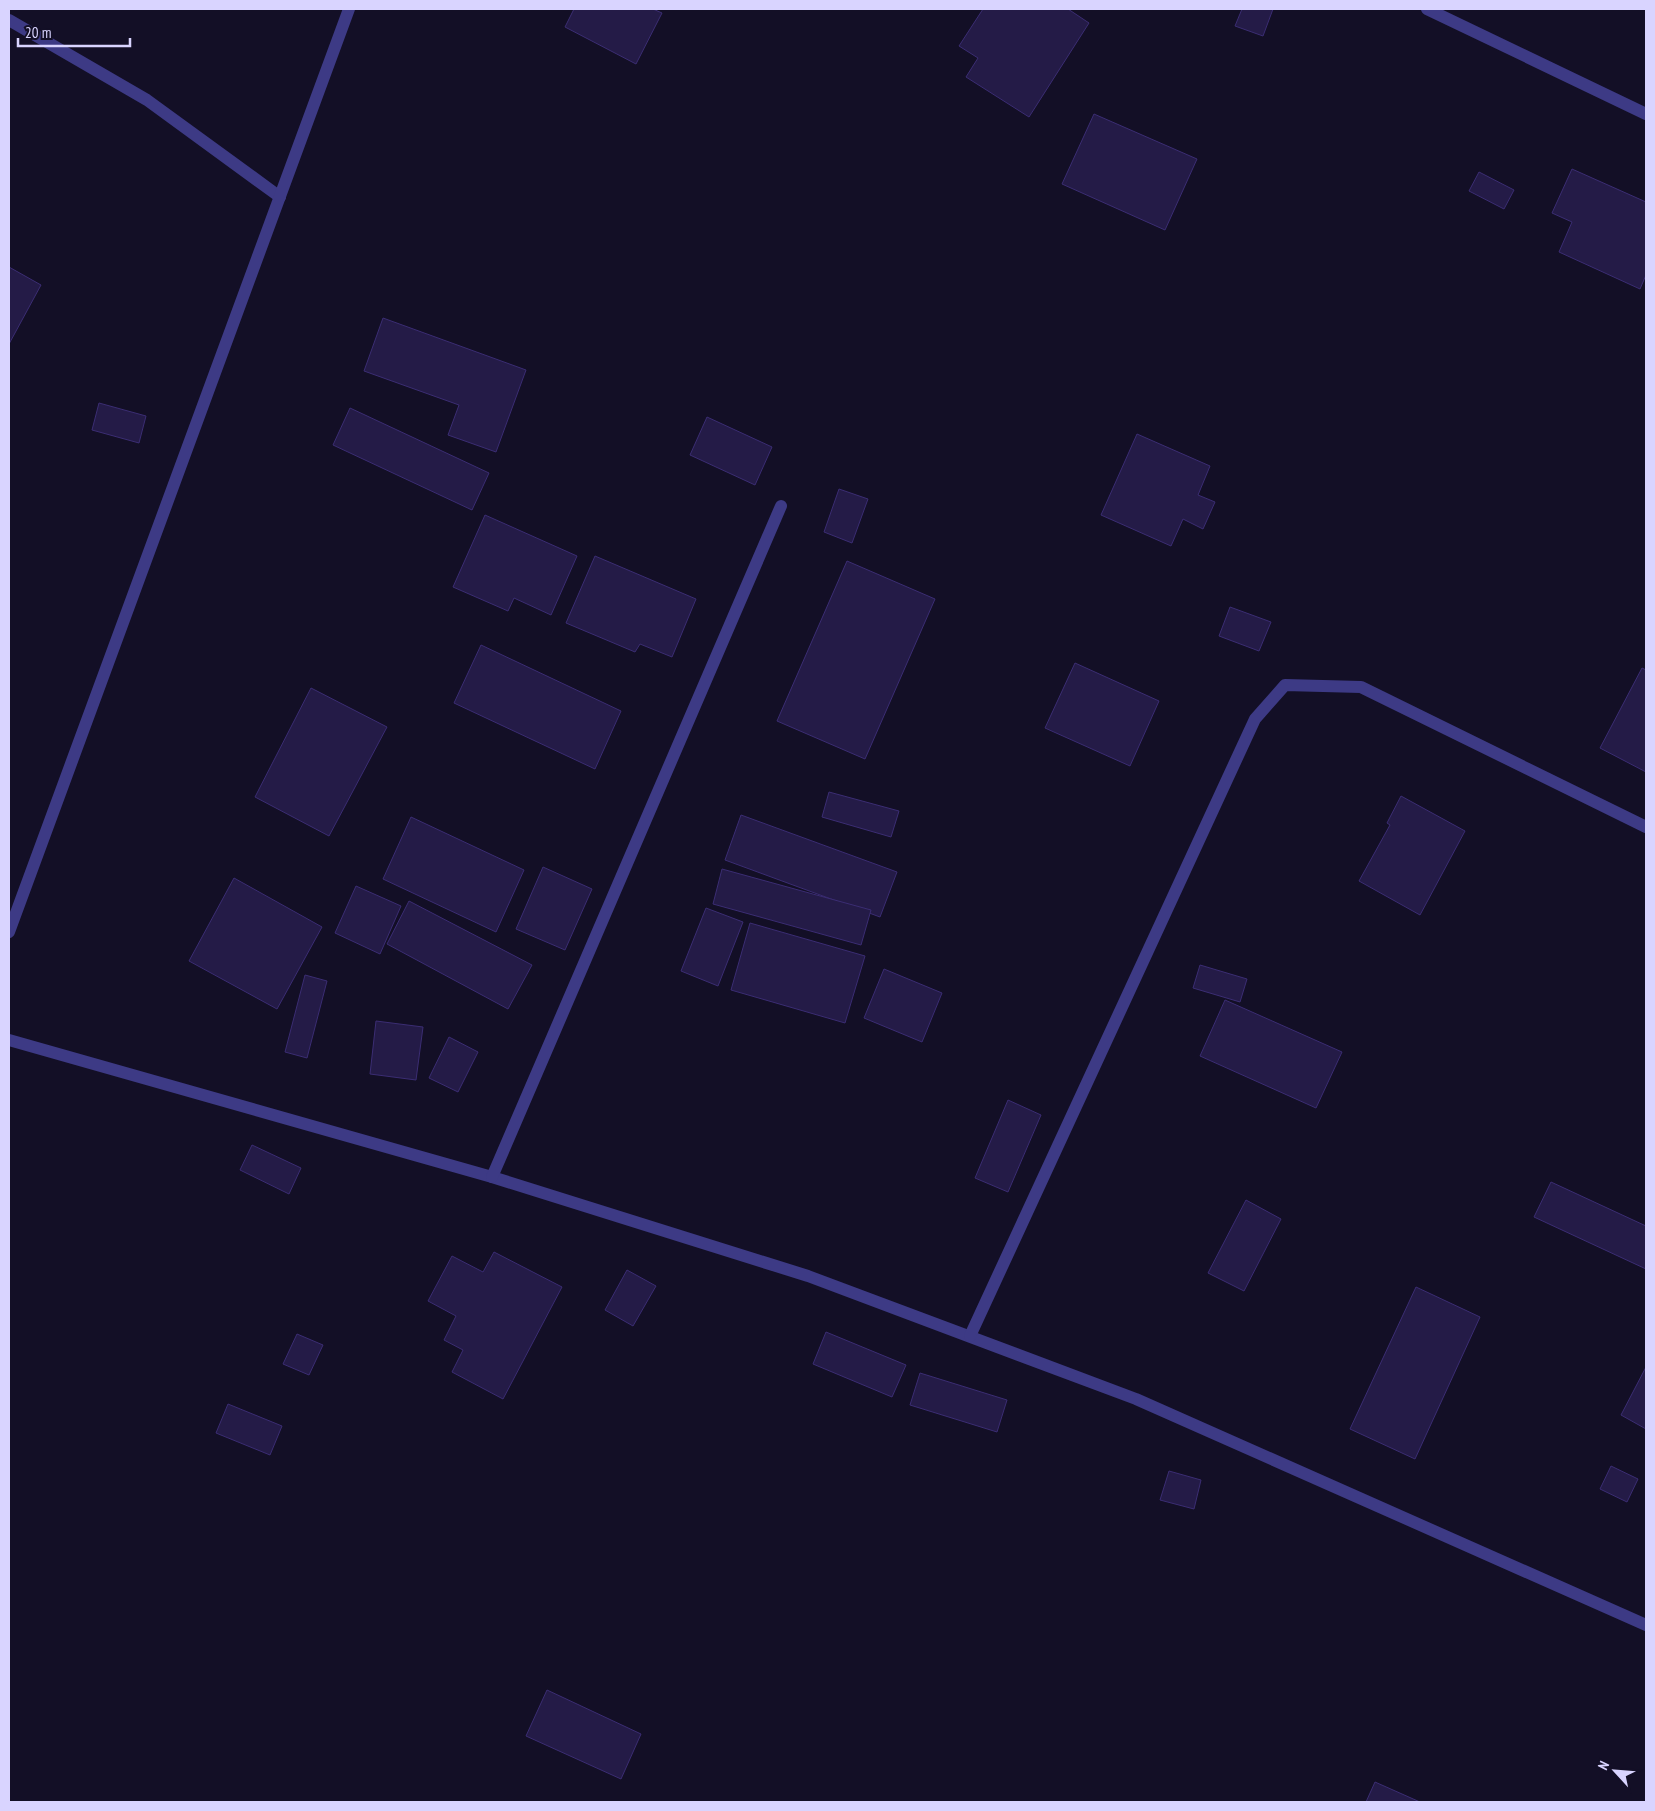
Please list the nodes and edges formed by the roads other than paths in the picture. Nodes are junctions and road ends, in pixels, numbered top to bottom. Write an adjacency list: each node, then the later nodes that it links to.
1 (349, 9): 5 (street)
2 (1427, 9): 4 (street)
3 (9, 20): 5 (street)
4 (1646, 114)
5 (280, 197): 8 (street)
6 (781, 506): 10 (street)
7 (1646, 827): 11 (street)
8 (9, 932)
9 (9, 1040): 10 (street)
10 (492, 1177): 11 (street)
11 (970, 1336): 12 (street)
12 (1646, 1625)

